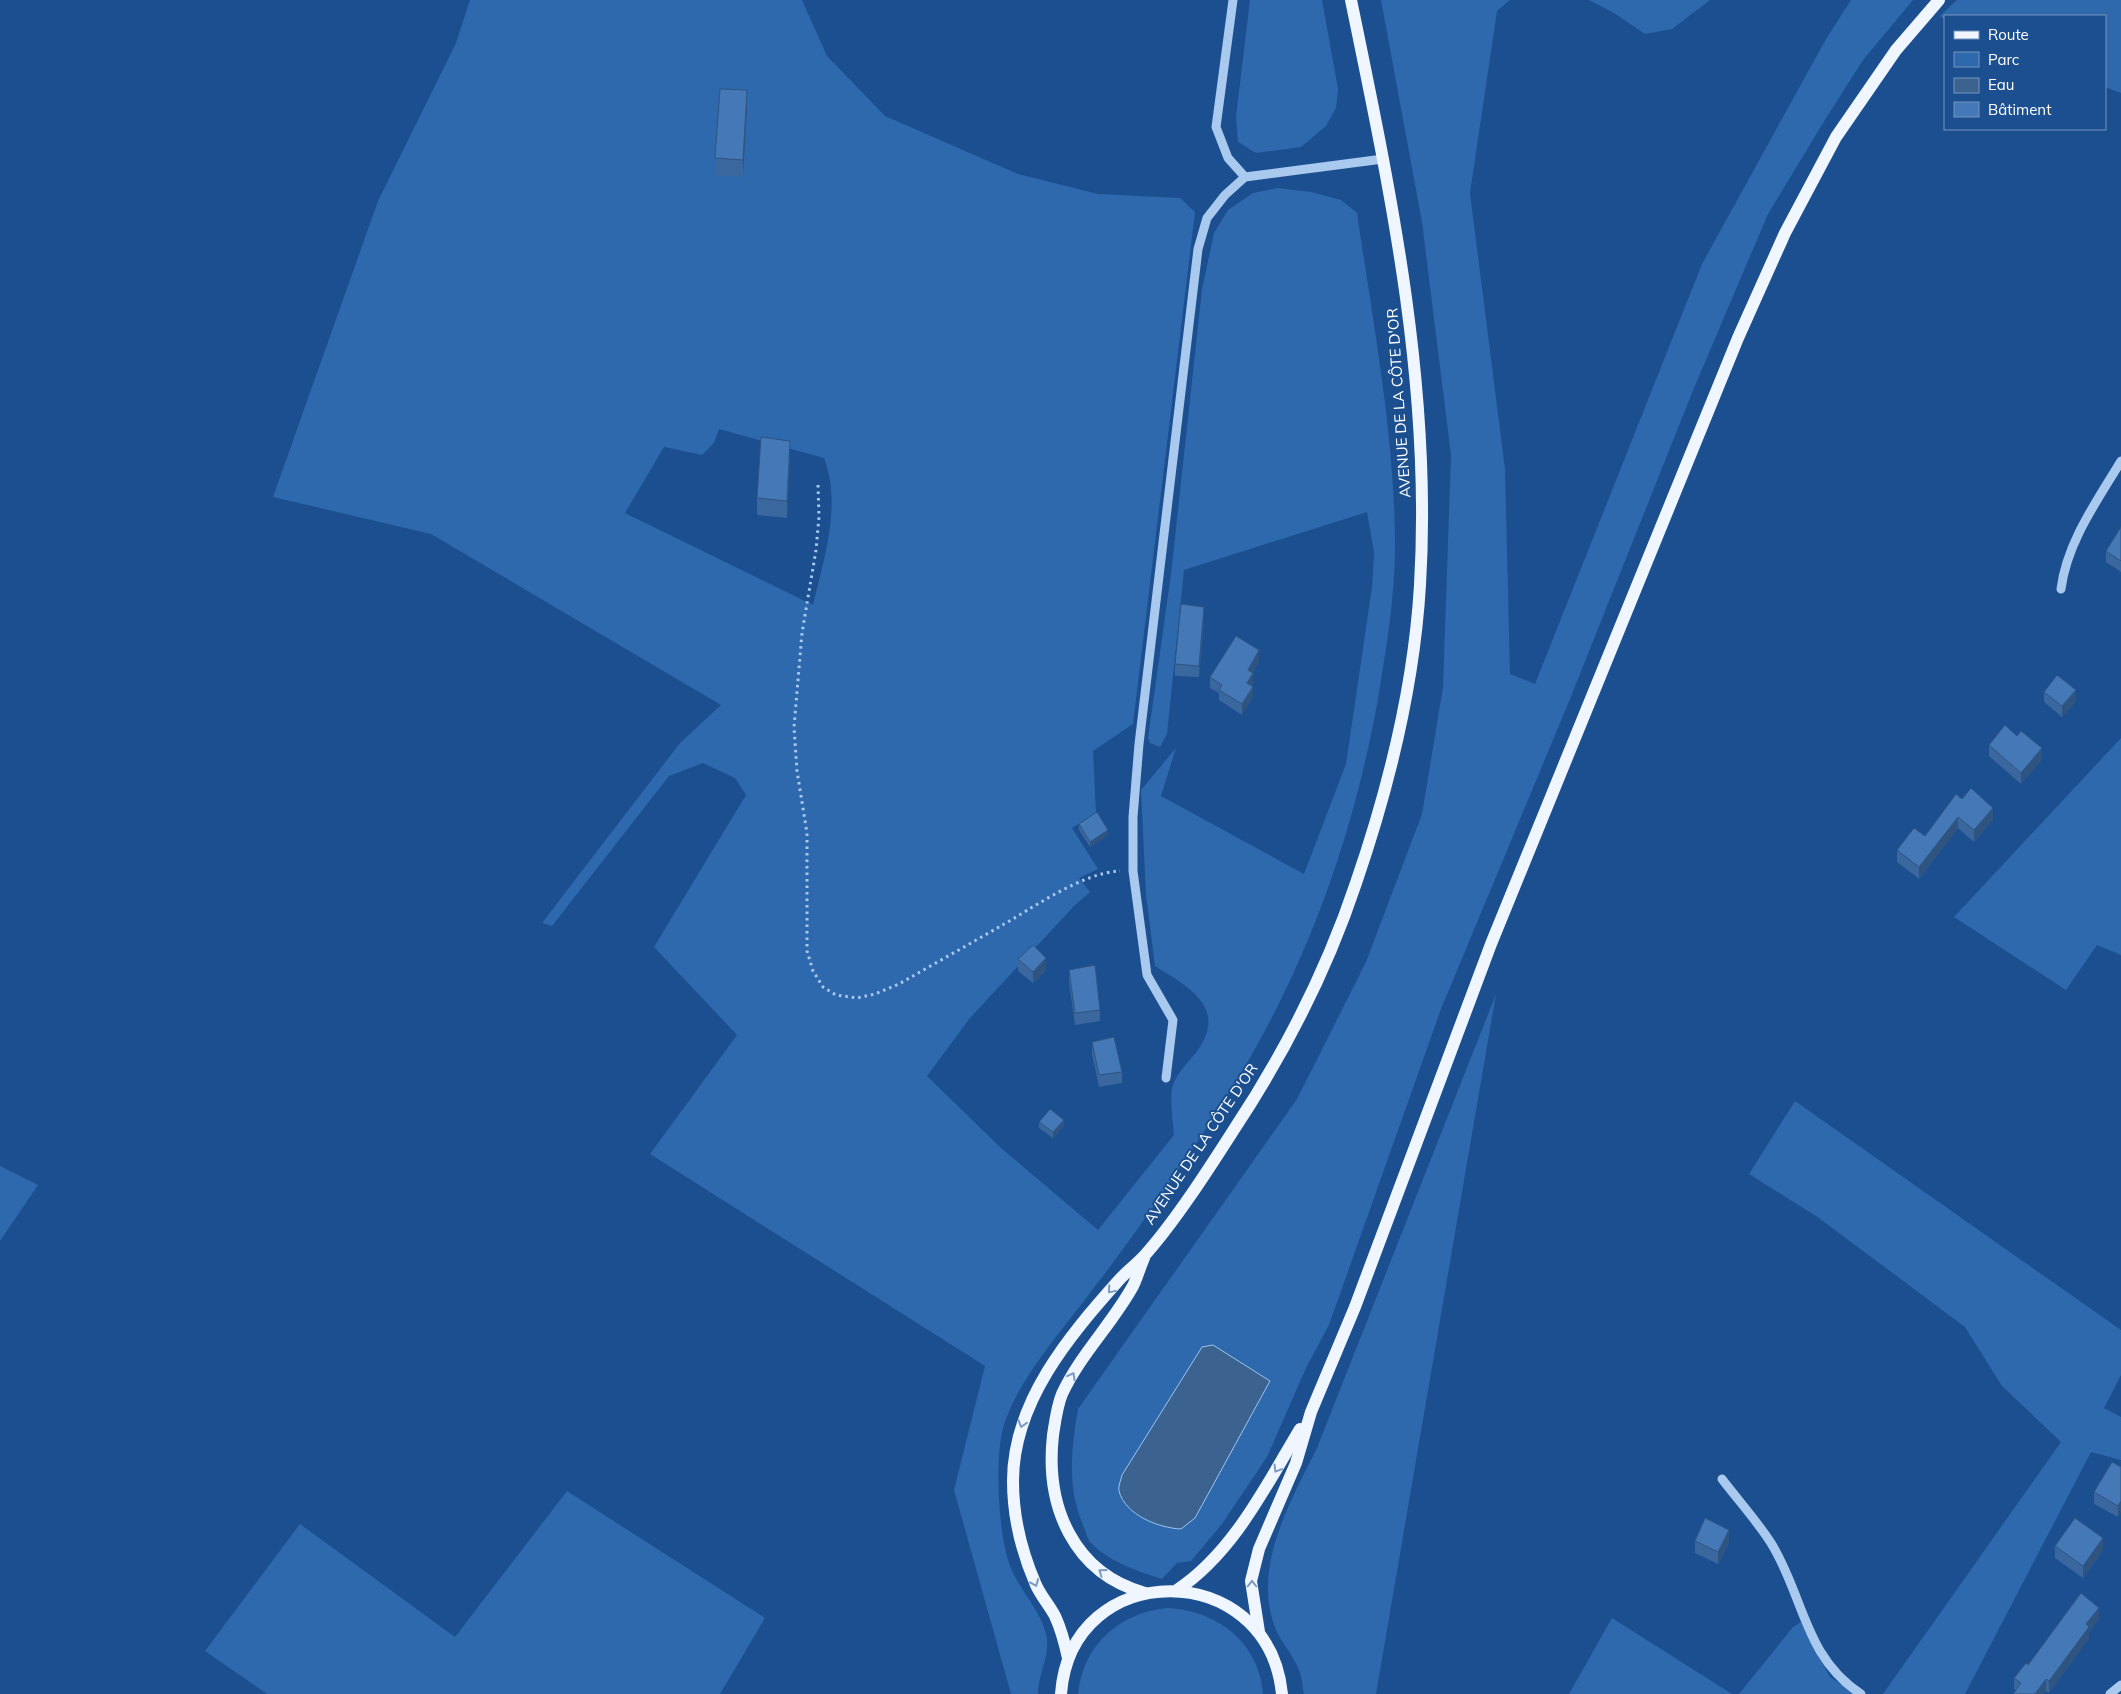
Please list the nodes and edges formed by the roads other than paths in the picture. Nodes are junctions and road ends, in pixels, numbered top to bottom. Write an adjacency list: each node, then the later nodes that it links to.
1 (1233, 0): 5 (street)
2 (1351, 0): 4 (main road, AVENUE DE LA CÔTE D'OR)
3 (1939, 0): 10 (main road)
4 (1384, 159): 5 (street); 9 (main road, AVENUE DE LA CÔTE D'OR)
5 (1245, 177): 8 (street)
6 (2121, 461): 7 (street)
7 (2060, 589)
8 (1166, 1078)
9 (1145, 1255): 13 (main road, AVENUE DE LA CÔTE D'OR, one-way to 9); 15 (main road, AVENUE DE LA CÔTE D'OR, one-way to 15)
10 (1311, 1412): 12 (main road, one-way to 12); 14 (main road, one-way to 10)
11 (1722, 1479): 19 (street)
12 (1177, 1590): 13 (main road); 14 (main road)
13 (1145, 1593): 15 (main road)
14 (1259, 1632): 18 (main road)
15 (1068, 1658): 17 (main road)
16 (2121, 1685): 20 (street)
17 (1061, 1694)
18 (1282, 1694)
19 (1862, 1694)
20 (2110, 1694)

